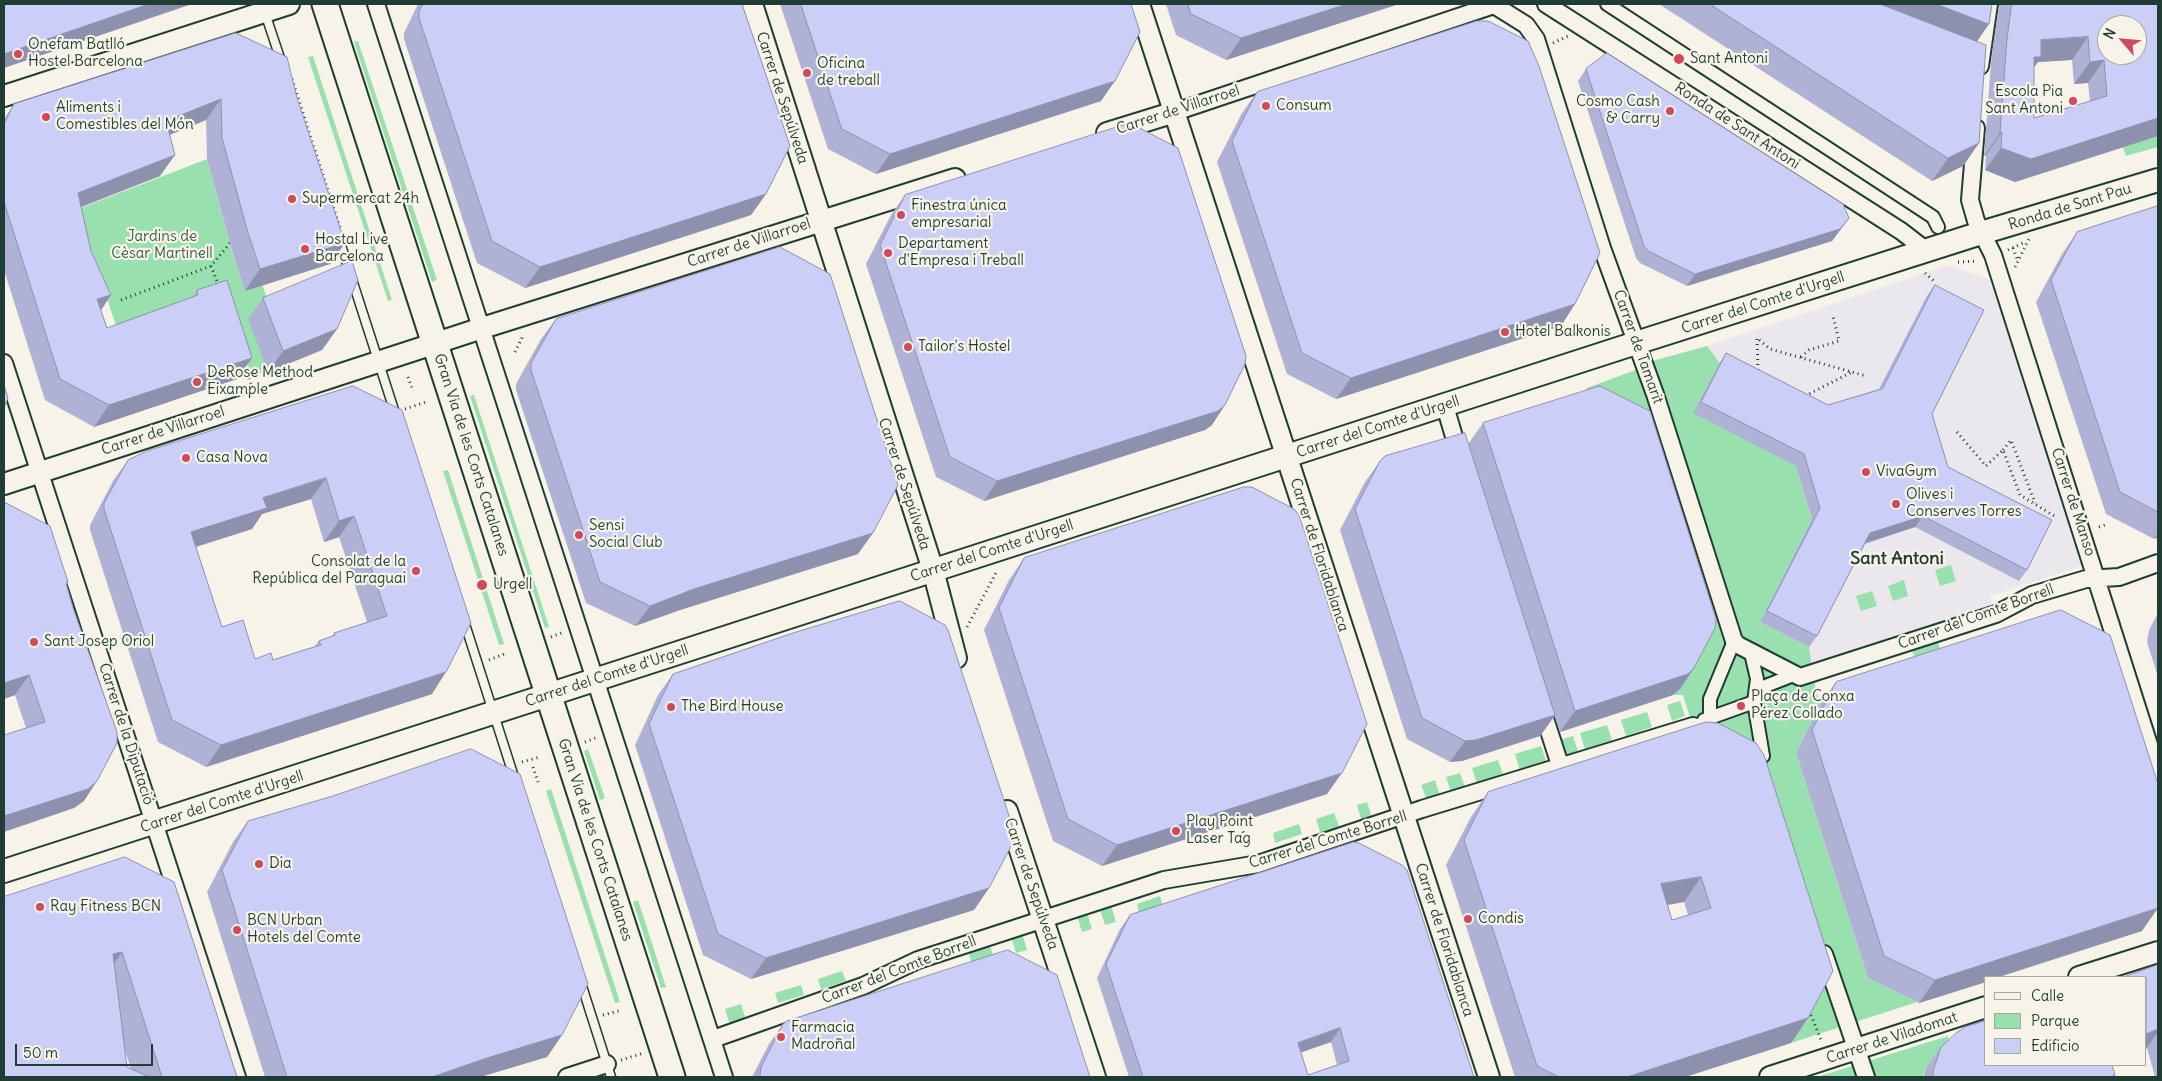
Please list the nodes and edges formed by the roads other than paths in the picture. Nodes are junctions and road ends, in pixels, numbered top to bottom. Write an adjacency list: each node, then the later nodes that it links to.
1 (289, 4): 10 (street)
2 (325, 4): 25 (main road, Gran Via de les Corts Catalanes)
3 (376, 4): 24 (street)
4 (752, 4): 19 (street, Carrer de Sepúlveda)
5 (1139, 4): 14 (street, Carrer de Floridablanca)
6 (1495, 4): 14 (street, Carrer de Villarroel); 26 (street, Carrer de Tamarit)
7 (1546, 4): 23 (street, Ronda de Sant Antoni)
8 (1607, 4): 20 (street, Ronda de Sant Antoni)
9 (1988, 4): 12 (street)
10 (264, 8): 11 (lane); 13 (street)
11 (283, 68)
12 (1979, 80)
13 (4, 96)
14 (1175, 112): 16 (street, Carrer de Villarroel); 31 (street, Carrer de Floridablanca)
15 (1976, 117): 22 (street, Carrer de Manso)
16 (1085, 140)
17 (975, 173): 19 (street, Carrer de Villarroel)
18 (2158, 180): 22 (main road, Ronda de Sant Pau)
19 (822, 220): 24 (street, Carrer de Villarroel); 36 (street, Carrer de Sepúlveda)
20 (1938, 226)
21 (338, 230): 27 (lane)
22 (1981, 234): 23 (main road, Carrer del Comte d'Urgell); 37 (street, Carrer de Manso)
23 (1926, 262): 26 (main road, Carrer del Comte d'Urgell)
24 (482, 328): 25 (street, Carrer de Villarroel); 43 (street)
25 (435, 343): 27 (street, Carrer de Villarroel); 46 (main road, Gran Via de les Corts Catalanes)
26 (1636, 343): 29 (main road, Carrer del Comte d'Urgell); 39 (street, Carrer de Tamarit)
27 (378, 362): 30 (lane); 32 (street, Carrer de Villarroel)
28 (4, 363): 32 (street, Carrer de la Diputació)
29 (1445, 406): 31 (main road, Carrer del Comte d'Urgell); 33 (street)
30 (397, 421)
31 (1287, 456): 36 (main road, Carrer del Comte d'Urgell); 59 (street, Carrer de Floridablanca)
32 (41, 472): 34 (street, Carrer de Villarroel); 60 (street, Carrer de la Diputació)
33 (1465, 472)
34 (4, 484)
35 (2158, 563): 37 (street, Carrer del Comte Borrell)
36 (933, 570): 42 (street, Carrer de Sepúlveda); 43 (main road, Carrer del Comte d'Urgell)
37 (2098, 579): 41 (street, Carrer del Comte Borrell); 55 (street, Carrer de Manso)
38 (461, 612): 48 (lane)
39 (1734, 641): 40 (street); 49 (street)
40 (1751, 653): 41 (street); 45 (street)
41 (1796, 674): 45 (street)
42 (963, 679)
43 (597, 680): 46 (main road, Carrer del Comte d'Urgell); 68 (street)
44 (1535, 687): 54 (street)
45 (1758, 689): 47 (street)
46 (548, 695): 48 (main road, Carrer del Comte d'Urgell); 74 (main road, Gran Via de les Corts Catalanes)
47 (1754, 702): 49 (street); 53 (street)
48 (493, 713): 57 (lane); 60 (main road, Carrer del Comte d'Urgell)
49 (1710, 717): 50 (street)
50 (1693, 726): 51 (street); 54 (street, Carrer del Comte Borrell)
51 (1731, 738)
52 (1747, 747): 53 (street)
53 (1763, 756): 56 (street)
54 (1560, 765): 59 (street, Carrer del Comte Borrell)
55 (2158, 773)
56 (1769, 774)
57 (516, 785)
58 (1001, 795): 62 (street, Carrer de Sepúlveda)
59 (1404, 815): 62 (street, Carrer del Comte Borrell); 77 (street, Carrer de Floridablanca)
60 (155, 824): 61 (main road, Carrer del Comte d'Urgell); 72 (street, Carrer de la Diputació)
61 (4, 871)
62 (1044, 920): 68 (street, Carrer del Comte Borrell); 76 (street, Carrer de Sepúlveda)
63 (1821, 943): 69 (street)
64 (2158, 952): 66 (street)
65 (577, 971): 70 (lane)
66 (2082, 976)
67 (1984, 1008): 69 (street, Carrer de Viladomat)
68 (713, 1038): 75 (street)
69 (1856, 1049): 71 (street); 78 (street, Carrer de Viladomat)
70 (609, 1071): 73 (street)
71 (1864, 1075)
72 (237, 1077)
73 (567, 1077)
74 (672, 1077)
75 (724, 1077)
76 (1095, 1077)
77 (1489, 1077)
78 (1770, 1077)

